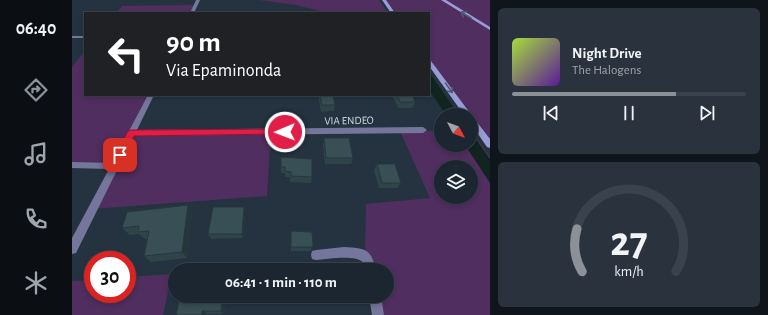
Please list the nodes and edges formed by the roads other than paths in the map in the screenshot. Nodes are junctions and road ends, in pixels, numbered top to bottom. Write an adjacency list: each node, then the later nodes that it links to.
1 (198, 0): 4 (street)
2 (384, 0): 5 (street)
3 (443, 0): 6 (street, one-way to 3)
4 (192, 12)
5 (392, 12)
6 (490, 29)
7 (72, 37): 8 (street)
8 (84, 37)
9 (430, 63): 11 (street, one-way to 11)
10 (150, 96): 14 (street)
11 (463, 108)
12 (478, 129): 15 (street)
13 (423, 130): 14 (street, VIA ENDEO)
14 (131, 133): 17 (street)
15 (490, 145)
16 (72, 165): 17 (street)
17 (114, 166): 18 (street)
18 (72, 249)
19 (316, 255): 20 (street)
20 (370, 263)
21 (376, 303): 22 (street)
22 (378, 315)

